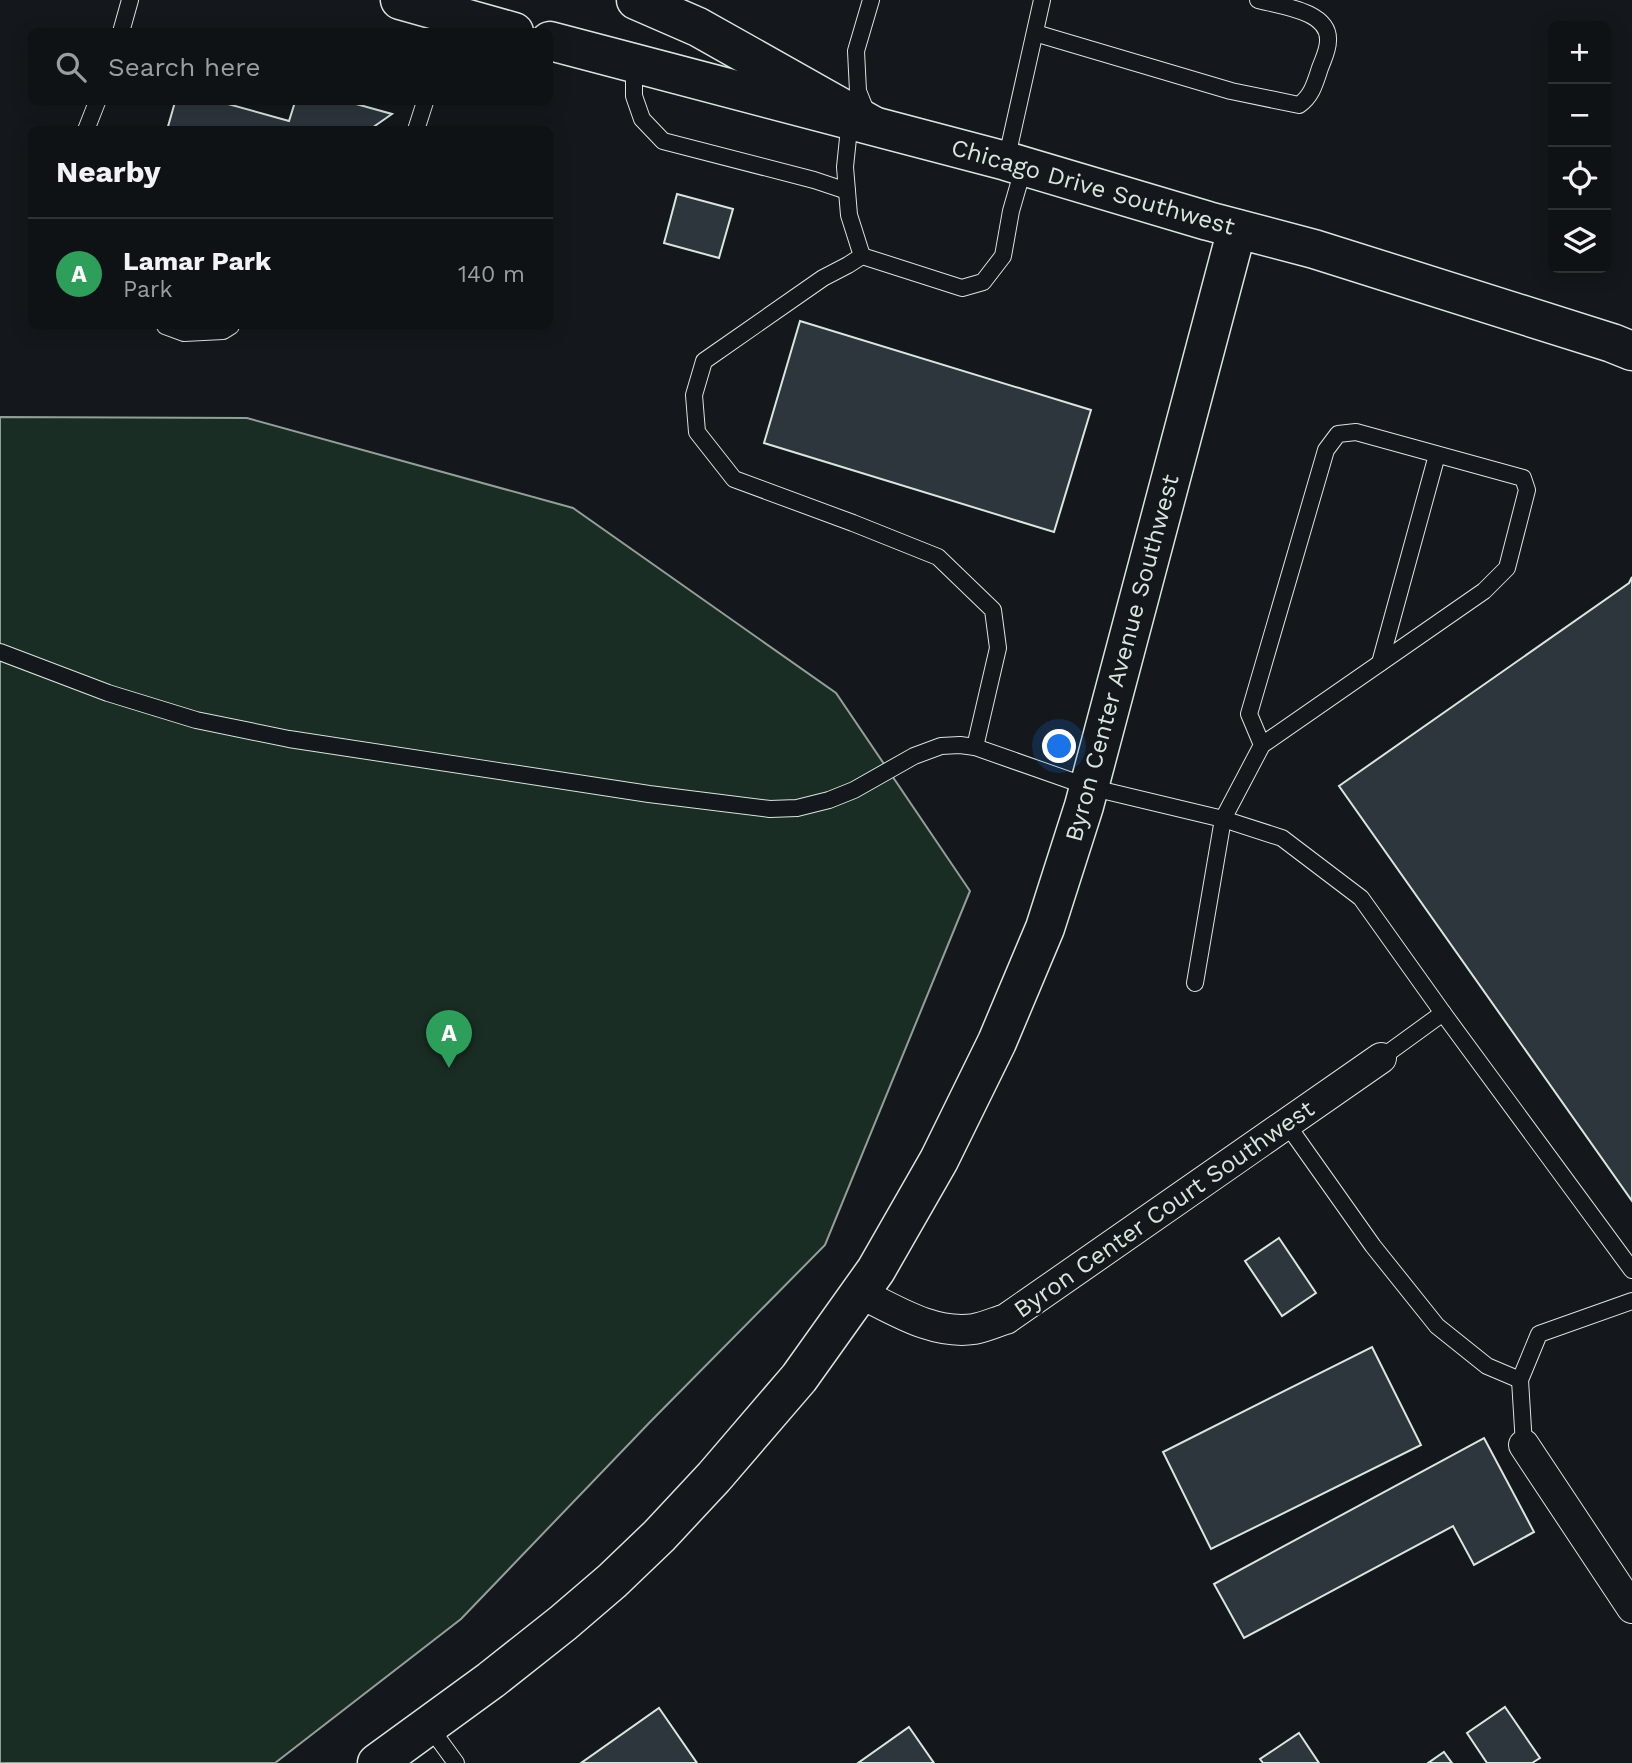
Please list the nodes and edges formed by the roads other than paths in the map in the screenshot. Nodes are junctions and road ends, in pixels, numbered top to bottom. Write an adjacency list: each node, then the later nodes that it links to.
1 (130, 0): 8 (lane)
2 (400, 0): 7 (main road)
3 (636, 0): 15 (main road)
4 (871, 0): 15 (lane)
5 (1042, 0): 10 (lane)
6 (1258, 0): 10 (lane)
7 (451, 23): 9 (main road)
8 (122, 28)
9 (486, 28)
10 (1034, 33): 18 (lane)
11 (553, 42): 12 (main road, Chicago Drive Southwest)
12 (634, 64): 15 (main road, Chicago Drive Southwest); 19 (lane)
13 (96, 105): 16 (lane)
14 (424, 105): 17 (lane)
15 (861, 122): 18 (main road, Chicago Drive Southwest); 19 (lane)
16 (88, 126)
17 (417, 126)
18 (1015, 164): 20 (main road, Chicago Drive Southwest); 21 (lane)
19 (847, 191): 21 (lane)
20 (1237, 229): 24 (main road, Chicago Drive Southwest); 30 (main road, Byron Center Avenue Southwest)
21 (862, 256): 29 (lane)
22 (173, 329): 23 (lane)
23 (226, 329)
24 (1632, 351)
25 (1437, 455): 27 (lane); 27 (lane); 28 (lane)
26 (0, 652): 29 (lane)
27 (1380, 663): 28 (lane)
28 (1262, 745): 31 (lane)
29 (975, 747): 30 (lane)
30 (1089, 787): 31 (lane); 37 (main road, Byron Center Avenue Southwest)
31 (1223, 819): 32 (lane); 33 (lane)
32 (1195, 983)
33 (1443, 1013): 34 (lane); 36 (lane)
34 (1381, 1058): 35 (street, Byron Center Court Southwest)
35 (1286, 1123): 37 (street, Byron Center Court Southwest); 39 (lane)
36 (1632, 1270)
37 (860, 1293): 42 (main road, Byron Center Avenue Southwest)
38 (1632, 1301): 39 (lane)
39 (1520, 1380): 40 (lane)
40 (1524, 1445): 41 (street)
41 (1632, 1608)
42 (429, 1726): 43 (main road, Byron Center Avenue Southwest); 44 (lane)
43 (377, 1763)
44 (456, 1763)

